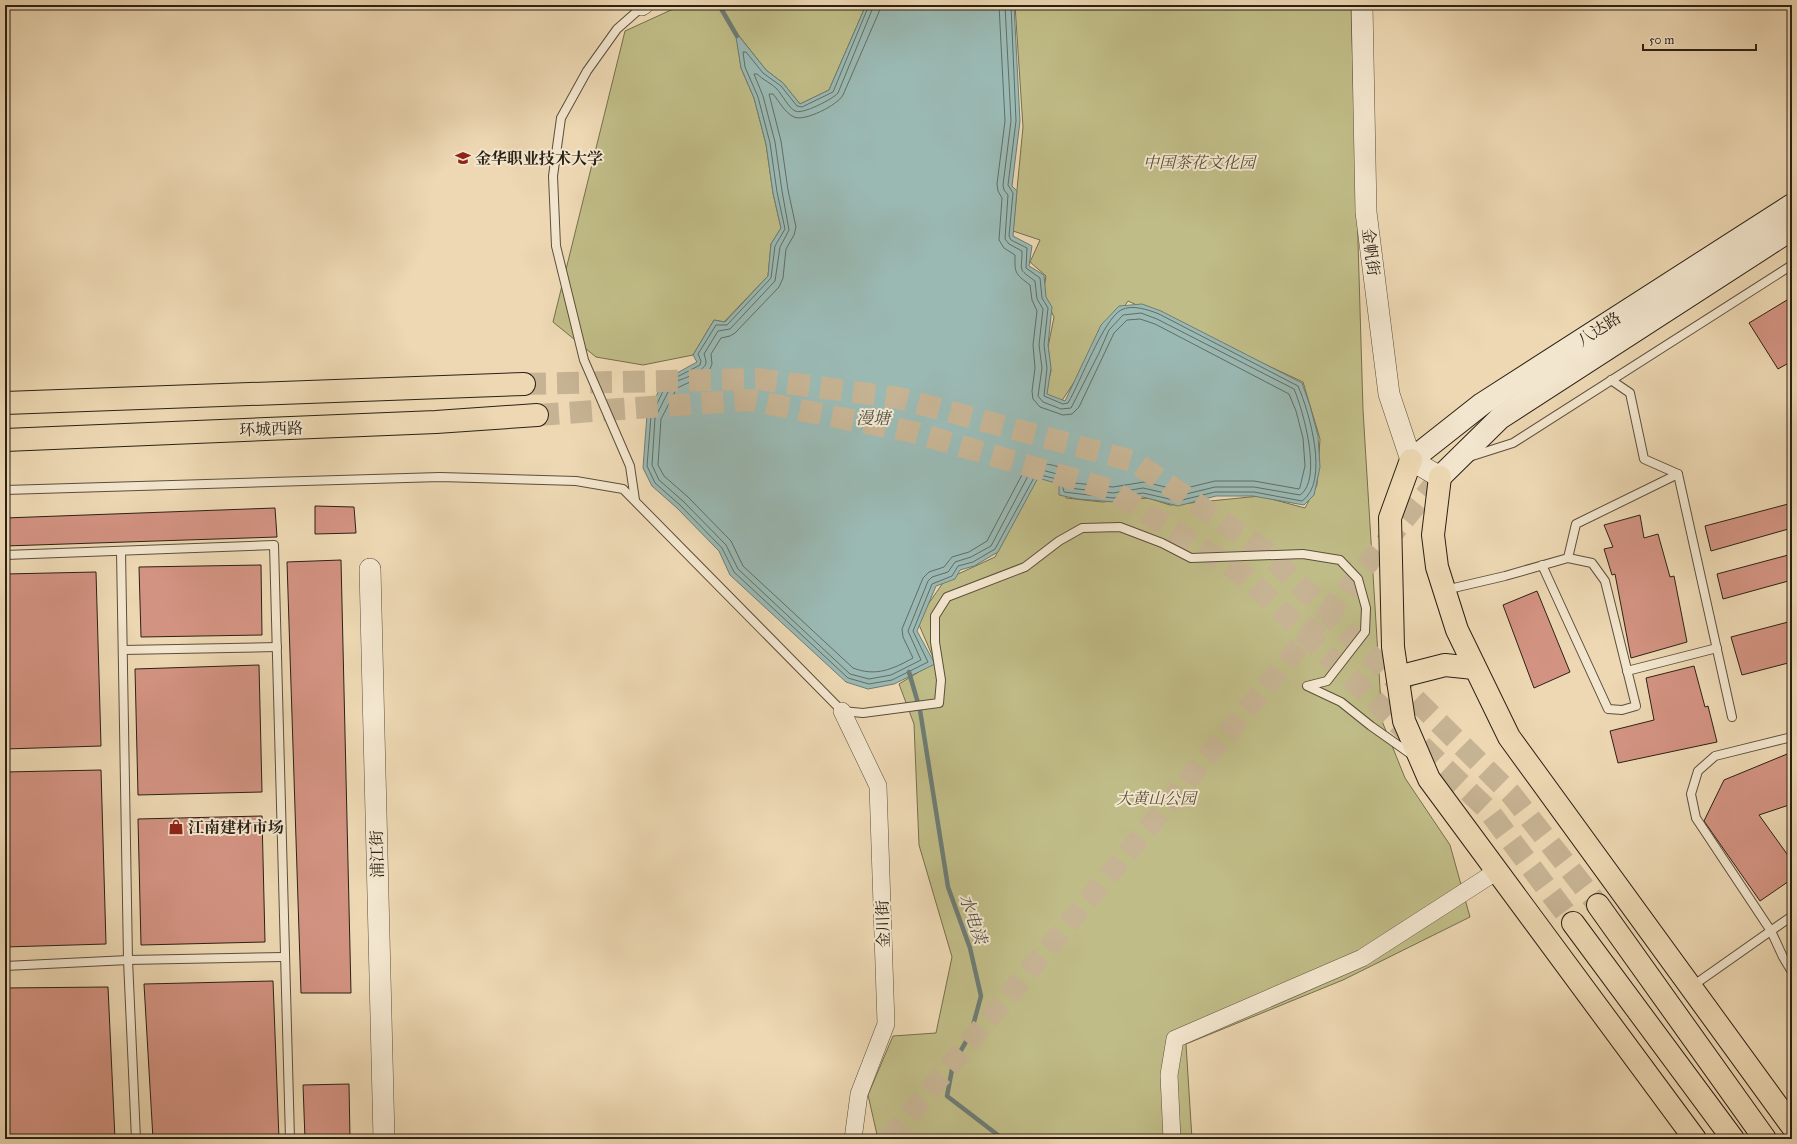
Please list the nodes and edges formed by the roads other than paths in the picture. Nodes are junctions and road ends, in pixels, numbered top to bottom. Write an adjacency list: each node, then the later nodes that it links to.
1 (1362, 5): 11 (street, 金帆街)
2 (642, 6): 16 (lane)
3 (1792, 205): 11 (main road, 八达路)
4 (1792, 229): 12 (main road)
5 (1792, 265): 6 (lane)
6 (1611, 380): 12 (lane); 13 (lane)
7 (524, 384): 8 (main road)
8 (5, 403)
9 (537, 415): 10 (main road, 环城西路)
10 (5, 440)
11 (1411, 460): 14 (street); 28 (main road)
12 (1457, 461): 14 (main road)
13 (1678, 474): 19 (lane); 24 (lane)
14 (1440, 477): 22 (main road)
15 (5, 490): 16 (lane)
16 (635, 501): 29 (lane)
17 (121, 551): 18 (lane); 23 (lane); 25 (lane)
18 (5, 555)
19 (1568, 558): 20 (lane); 27 (lane)
20 (1542, 565): 22 (lane); 27 (lane)
21 (370, 569): 46 (street, 浦江街)
22 (1444, 590): 26 (main road)
23 (277, 647): 25 (lane); 38 (lane)
24 (1716, 648): 27 (lane); 30 (lane)
25 (123, 650): 39 (lane)
26 (1474, 668): 28 (main road); 42 (main road)
27 (1628, 671)
28 (1398, 677): 32 (main road)
29 (842, 711): 32 (lane); 47 (street, 金川街)
30 (1732, 717)
31 (1792, 737): 37 (lane)
32 (1422, 762): 33 (main road)
33 (1497, 870): 48 (street); 49 (main road)
34 (1598, 905): 51 (main road)
35 (1792, 916): 37 (lane)
36 (1573, 922): 50 (main road)
37 (1771, 931): 41 (lane); 42 (lane)
38 (284, 957): 39 (lane); 45 (lane)
39 (128, 960): 40 (lane); 44 (lane)
40 (5, 966)
41 (1792, 972)
42 (1691, 987): 43 (main road)
43 (1792, 1126)
44 (136, 1139)
45 (290, 1139)
46 (384, 1139)
47 (854, 1139)
48 (1172, 1139)
49 (1696, 1139)
50 (1733, 1139)
51 (1765, 1139)

